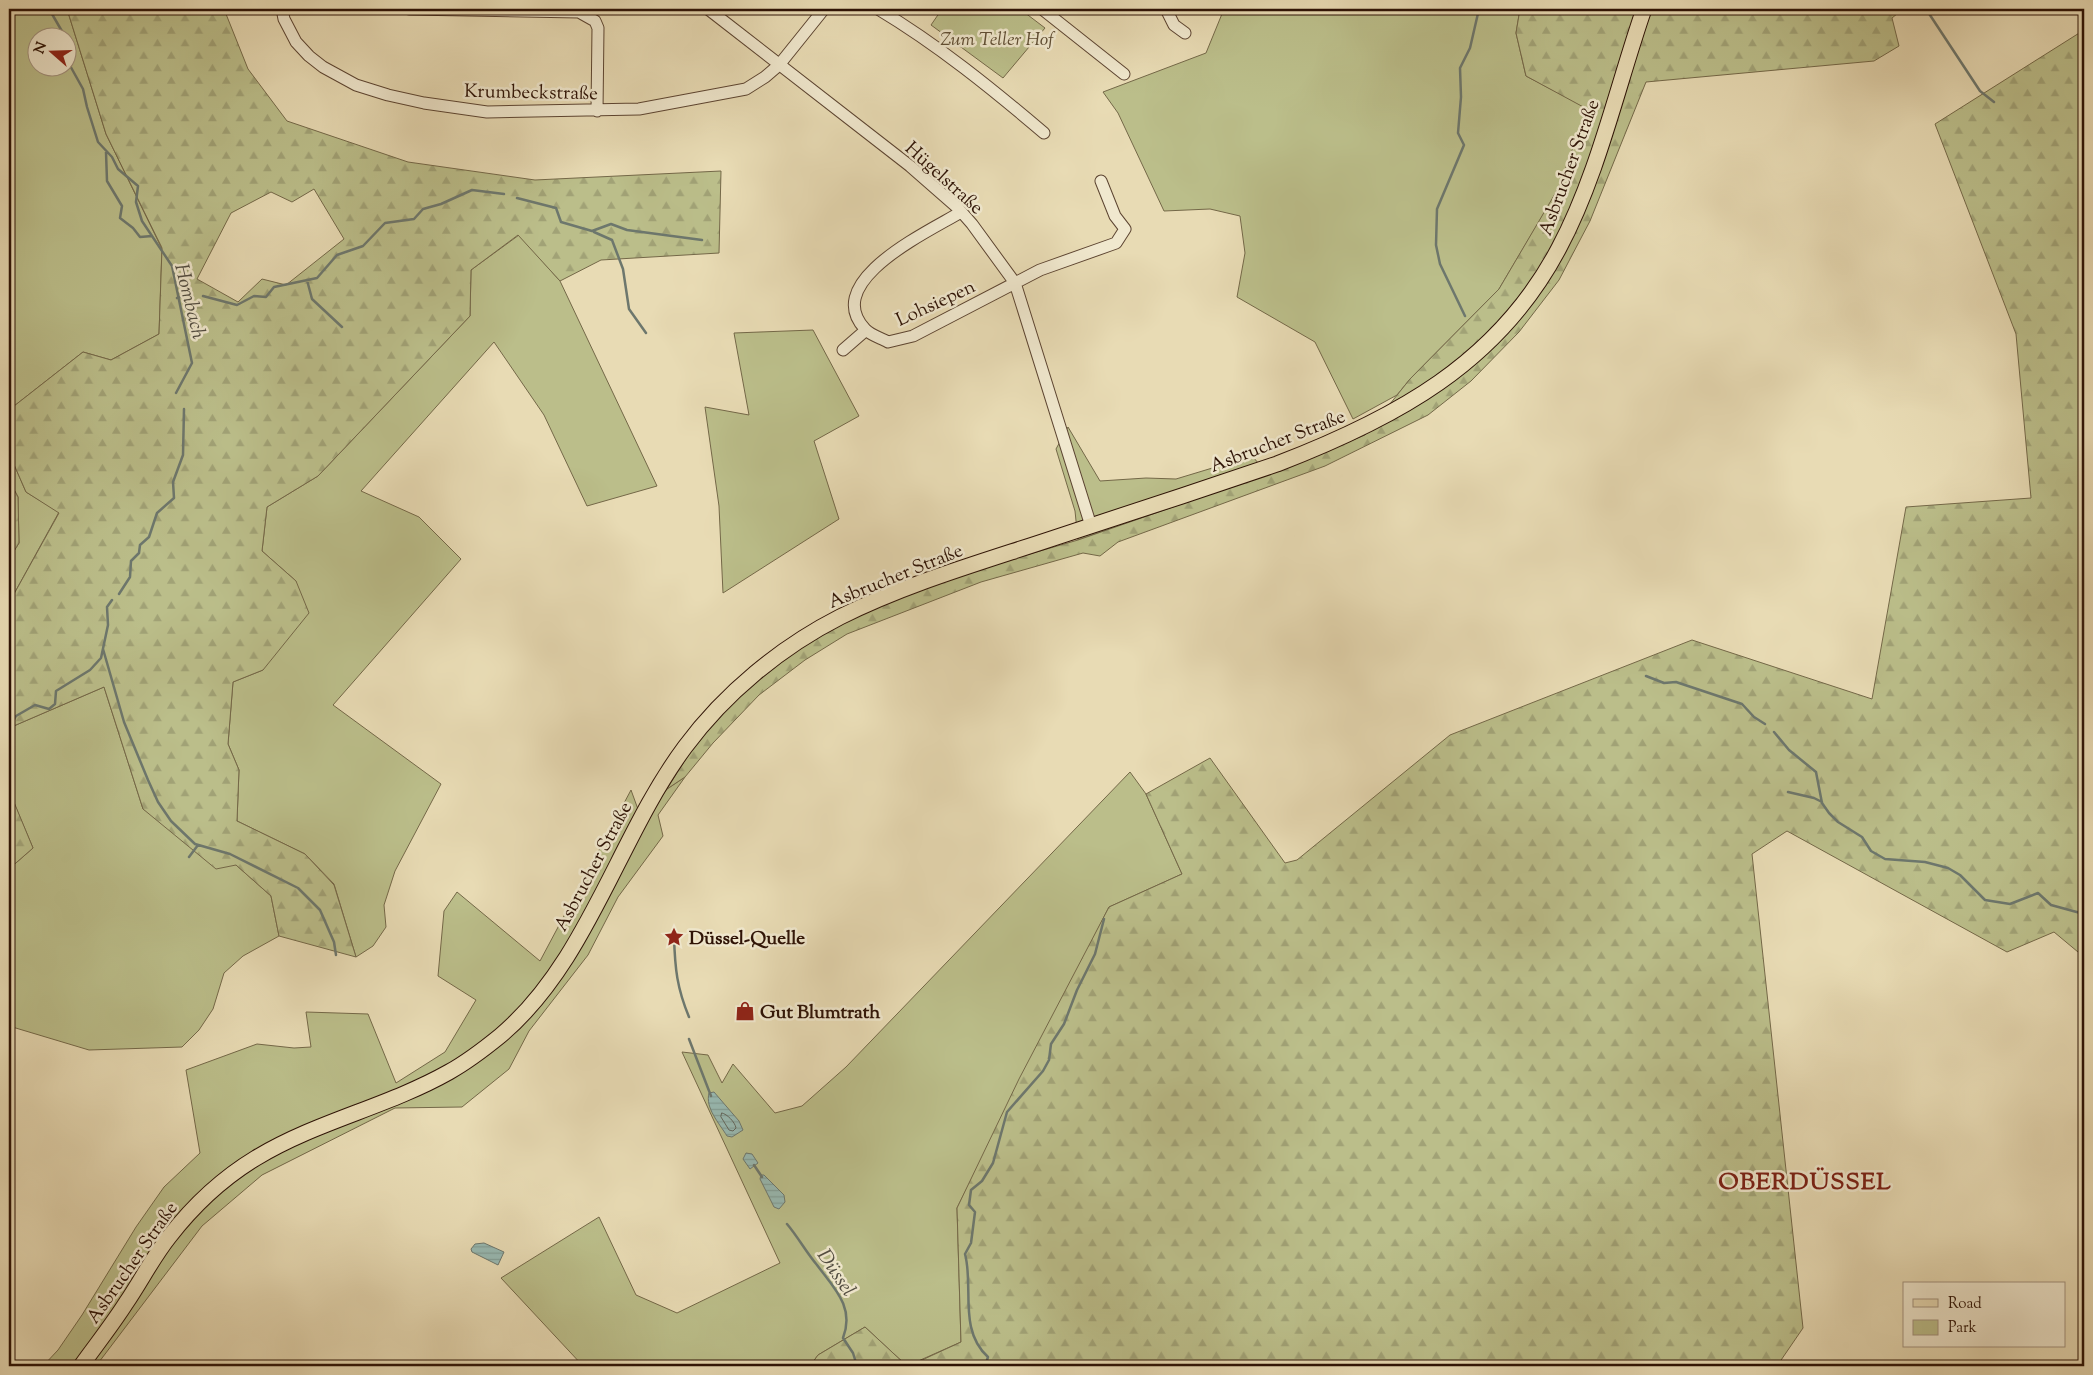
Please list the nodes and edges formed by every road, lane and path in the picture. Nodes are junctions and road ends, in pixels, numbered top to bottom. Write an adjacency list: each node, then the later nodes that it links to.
1 (282, 9): 12 (street, Krumbeckstraße)
2 (409, 9): 12 (street)
3 (708, 9): 10 (street, Hügelstraße)
4 (824, 9): 10 (street, Krumbeckstraße)
5 (878, 9): 13 (street)
6 (1042, 9): 11 (street)
7 (1166, 9): 9 (street)
8 (1644, 9): 19 (main road, Asbrucher Straße)
9 (1185, 33)
10 (779, 65): 12 (street, Krumbeckstraße); 15 (street, Hügelstraße)
11 (1124, 74)
12 (597, 111)
13 (1044, 132)
14 (1101, 182): 16 (street, Lohsiepen)
15 (961, 212): 16 (street, Hügelstraße); 17 (street)
16 (1014, 283): 17 (street, Lohsiepen); 19 (street, Hügelstraße)
17 (866, 330): 18 (street)
18 (843, 350)
19 (1091, 526): 20 (main road, Asbrucher Straße)
20 (81, 1366)

